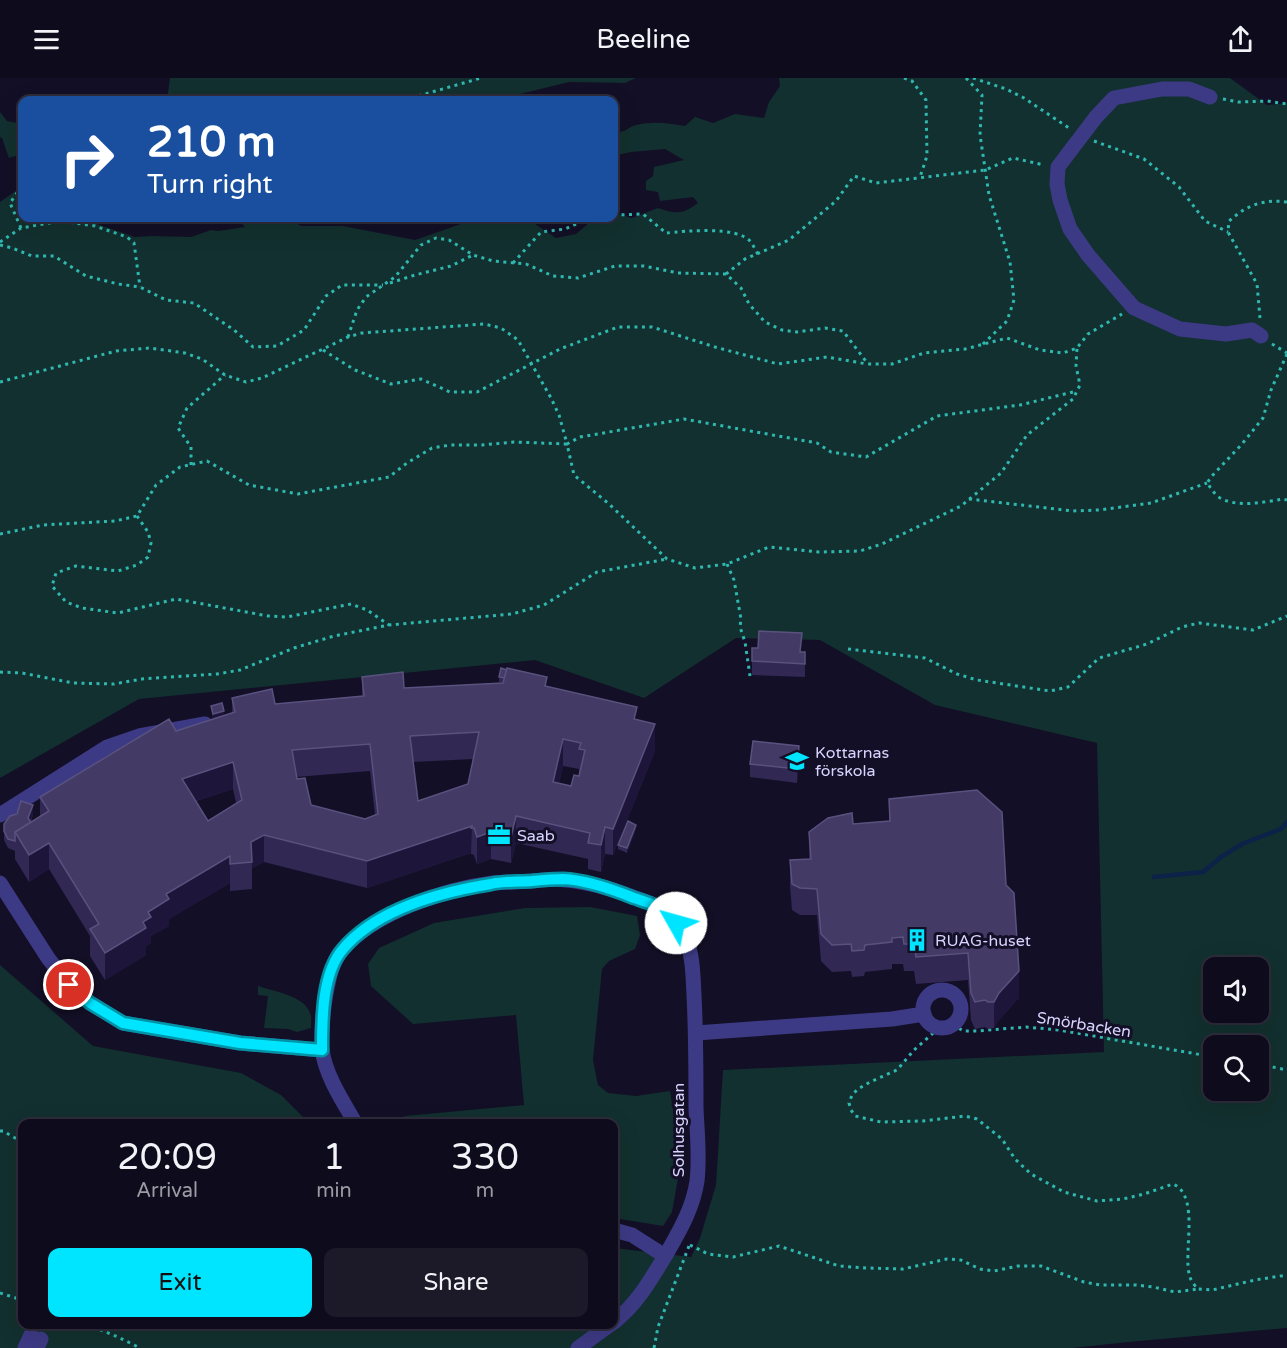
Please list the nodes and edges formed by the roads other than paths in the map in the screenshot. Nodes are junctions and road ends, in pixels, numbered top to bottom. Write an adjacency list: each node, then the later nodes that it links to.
1 (1210, 97): 2 (street)
2 (1262, 336)
3 (222, 721): 4 (street)
4 (0, 815)
5 (0, 883): 8 (street)
6 (924, 1014): 6 (street); 7 (street)
7 (696, 1033): 8 (street, Solhusgatan); 11 (street, Solhusgatan)
8 (322, 1050): 9 (street, Solhusgatan)
9 (353, 1119)
10 (618, 1231): 11 (street)
11 (665, 1256): 12 (street, Solhusgatan)
12 (618, 1319)
13 (604, 1329): 14 (street, Solhusgatan)
14 (578, 1348)

